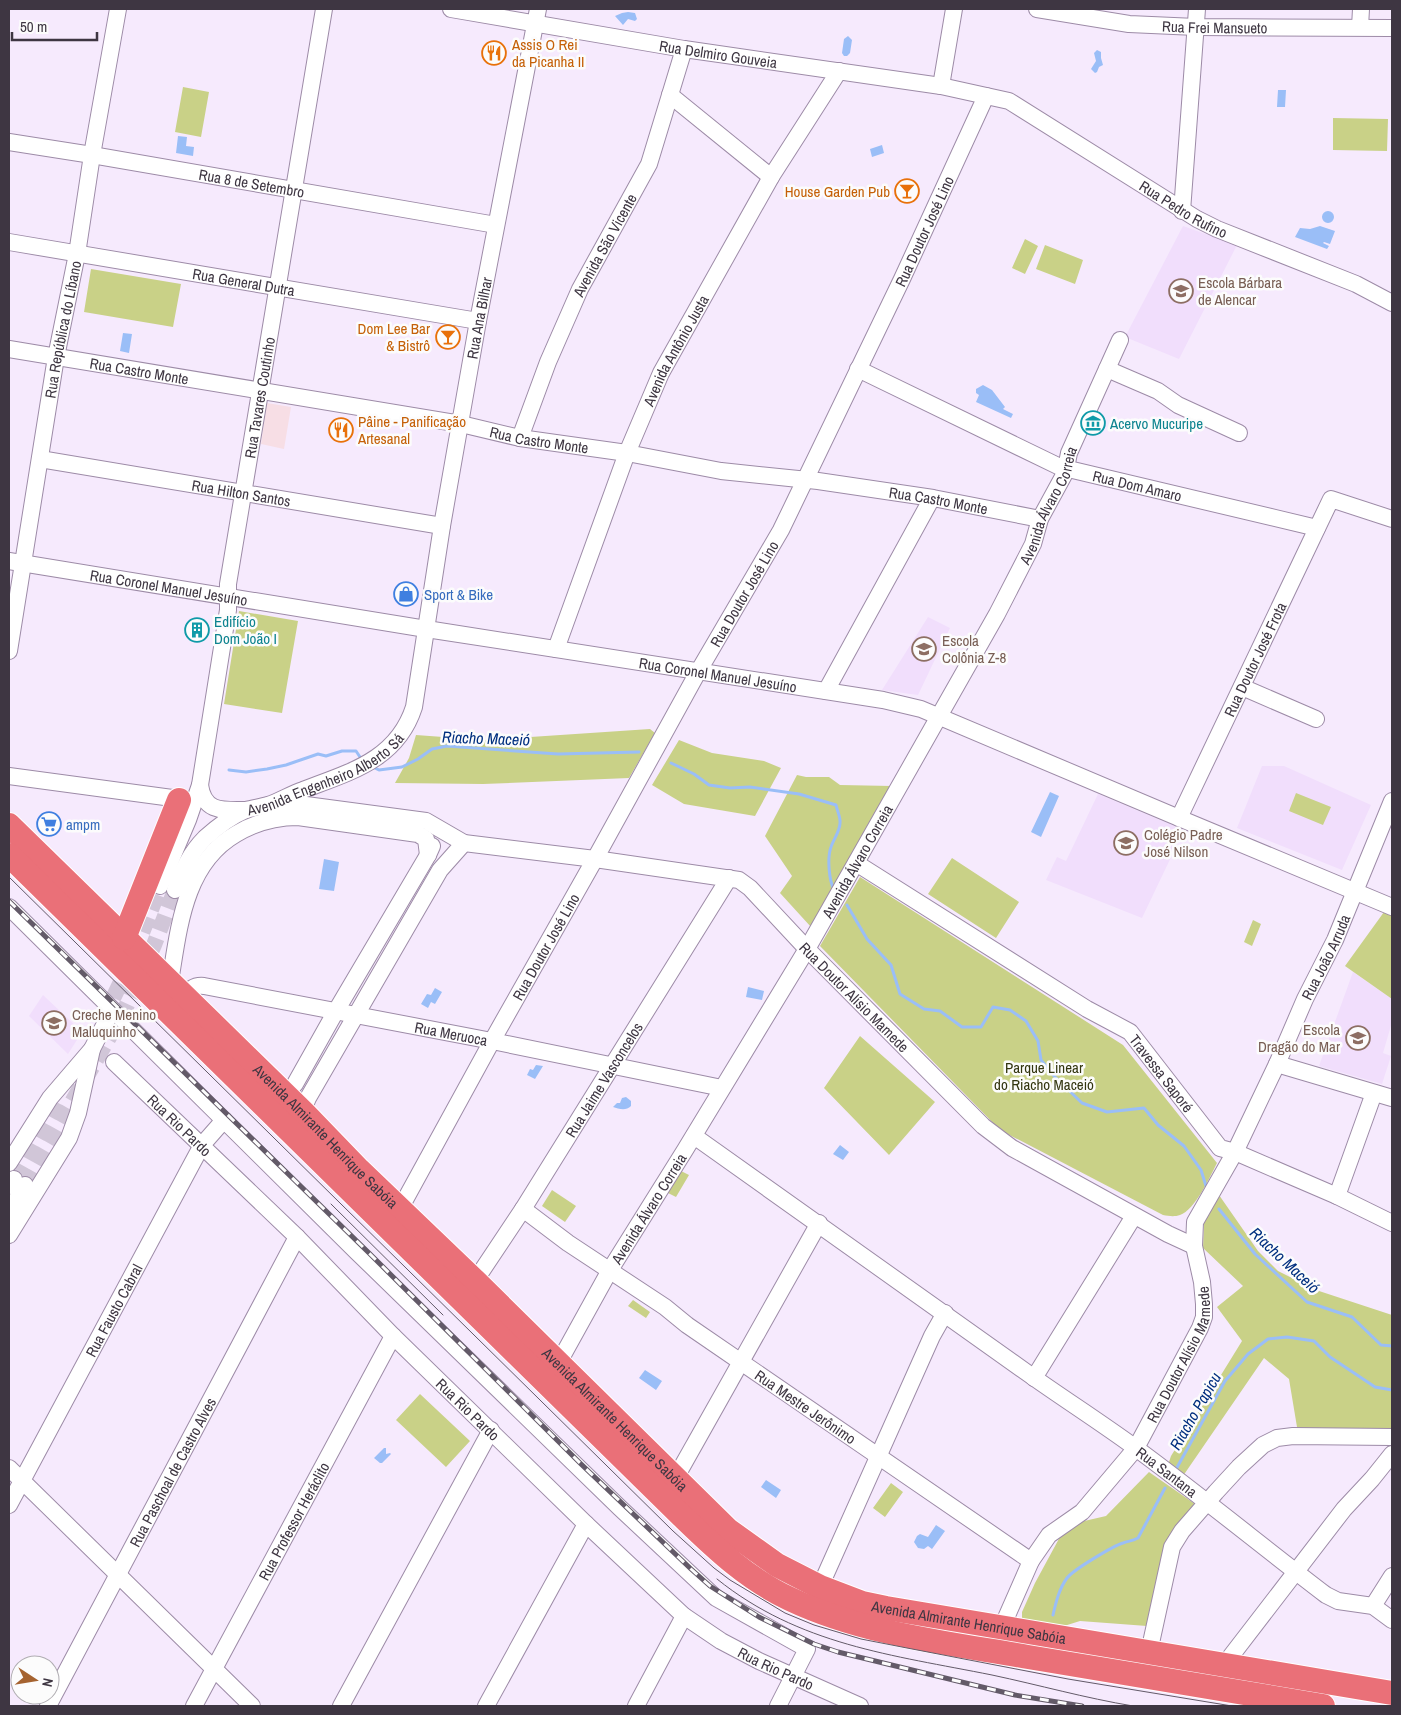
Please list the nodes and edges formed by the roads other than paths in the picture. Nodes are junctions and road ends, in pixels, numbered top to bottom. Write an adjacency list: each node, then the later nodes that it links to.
1 (118, 9): 18 (street, Rua República do Líbano)
2 (324, 9): 20 (street, Rua Tavares Coutinho)
3 (452, 9): 8 (street, Rua Delmiro Gouveia)
4 (954, 9): 14 (street)
5 (1037, 9): 9 (street, Rua Frei Mansueto)
6 (1197, 9): 9 (street)
7 (1361, 9): 10 (street)
8 (537, 16): 12 (street, Rua Delmiro Gouveia); 22 (street, Rua Ana Bilhar)
9 (1196, 26): 10 (street, Rua Frei Mansueto); 21 (street)
10 (1360, 27): 11 (street, Rua Frei Mansueto)
11 (1392, 28)
12 (684, 49): 13 (street, Rua Delmiro Gouveia); 15 (street, Avenida São Vicente)
13 (839, 71): 14 (street, Rua Delmiro Gouveia); 19 (street, Avenida Antônio Justa)
14 (941, 86): 16 (street, Rua Delmiro Gouveia)
15 (670, 95): 19 (street); 36 (street, Avenida São Vicente)
16 (986, 96): 21 (street, Rua Pedro Rufino); 31 (street, Rua Doutor José Lino)
17 (9, 142): 18 (street, Rua 8 de Setembro)
18 (92, 155): 20 (street, Rua 8 de Setembro); 24 (street, Rua República do Líbano)
19 (771, 177): 37 (street, Avenida Antônio Justa)
20 (294, 190): 22 (street, Rua 8 de Setembro); 25 (street, Rua Tavares Coutinho)
21 (1182, 211): 26 (street, Rua Pedro Rufino)
22 (496, 225): 27 (street, Rua Ana Bilhar)
23 (9, 242): 24 (street, Rua General Dutra)
24 (77, 254): 25 (street, Rua General Dutra); 30 (street, Rua República do Líbano)
25 (279, 287): 27 (street, Rua General Dutra); 33 (street, Rua Tavares Coutinho)
26 (1392, 303)
27 (478, 321): 34 (street, Rua Ana Bilhar)
28 (1120, 340): 32 (street, Avenida Álvaro Correia)
29 (9, 349): 30 (street, Rua Castro Monte)
30 (56, 357): 33 (street, Rua Castro Monte); 38 (street, Rua República do Líbano)
31 (858, 369): 39 (street, Rua Dom Amaro); 40 (street, Rua Doutor José Lino)
32 (1107, 369): 35 (street); 39 (street, Avenida Álvaro Correia)
33 (262, 391): 34 (street, Rua Castro Monte); 41 (street, Rua Tavares Coutinho)
34 (461, 424): 36 (street, Rua Castro Monte); 45 (street, Rua Ana Bilhar)
35 (1239, 433)
36 (520, 438): 37 (street, Rua Castro Monte)
37 (627, 453): 40 (street, Rua Castro Monte); 50 (street, Avenida Antônio Justa)
38 (40, 459): 41 (street, Rua Hilton Santos); 47 (street, Rua República do Líbano)
39 (1066, 468): 43 (street, Avenida Álvaro Correia); 46 (street, Rua Dom Amaro)
40 (805, 480): 42 (street, Rua Castro Monte); 52 (street, Rua Doutor José Lino)
41 (244, 493): 45 (street, Rua Hilton Santos); 48 (street, Rua Tavares Coutinho)
42 (932, 498): 43 (street, Rua Castro Monte); 54 (street)
43 (1040, 519): 55 (street, Avenida Álvaro Correia)
44 (1392, 519): 46 (street, Rua Doutor José Frota)
45 (442, 526): 49 (street, Rua Ana Bilhar)
46 (1317, 528): 53 (street, Rua Doutor José Frota)
47 (16, 562): 48 (street, Rua Coronel Manuel Jesuíno); 51 (street, Rua República do Líbano)
48 (228, 597): 49 (street, Rua Coronel Manuel Jesuíno); 58 (street, Rua Tavares Coutinho)
49 (427, 629): 50 (street, Rua Coronel Manuel Jesuíno); 62 (street, Avenida Engenheiro Alberto Sá)
50 (556, 649): 52 (street, Rua Coronel Manuel Jesuíno)
51 (9, 651)
52 (698, 672): 54 (street, Rua Coronel Manuel Jesuíno); 69 (street, Rua Doutor José Lino)
53 (1242, 687): 56 (street); 63 (street, Rua Doutor José Frota)
54 (826, 692): 55 (street, Rua Coronel Manuel Jesuíno)
55 (938, 715): 63 (street, Rua Coronel Manuel Jesuíno); 70 (street, Avenida Álvaro Correia)
56 (1316, 719)
57 (9, 776): 59 (street)
58 (200, 786): 59 (street); 61 (street); 61 (street, Avenida Engenheiro Alberto Sá)
59 (179, 800): 75 (highway)
60 (1392, 801): 72 (street, Rua João Arruda)
61 (246, 810): 62 (street, Avenida Engenheiro Alberto Sá)
62 (268, 812): 64 (street, Rua Doutor Alísio Mamede); 68 (street); 77 (street, Avenida Engenheiro Alberto Sá)
63 (1179, 818): 72 (street, Rua Coronel Manuel Jesuíno)
64 (426, 821): 66 (street, Rua Doutor Alísio Mamede); 68 (street)
65 (9, 825): 75 (highway, Avenida Almirante Henrique Sabóia)
66 (464, 843): 69 (street, Rua Doutor Alísio Mamede); 80 (street)
67 (9, 855): 134 (highway, Avenida Almirante Henrique Sabóia)
68 (428, 855): 79 (street)
69 (596, 859): 71 (street, Rua Doutor Alísio Mamede); 81 (street, Rua Doutor José Lino)
70 (856, 863): 76 (street, Avenida Álvaro Correia); 94 (street, Travessa Saporé)
71 (729, 878): 76 (street, Rua Doutor Alísio Mamede); 84 (street, Rua Jaime Vasconcelos)
72 (1355, 891): 74 (street, Rua Coronel Manuel Jesuíno); 83 (street, Rua João Arruda)
73 (9, 907): 78 (street)
74 (1392, 907)
75 (124, 938): 77 (highway, Avenida Almirante Henrique Sabóia)
76 (807, 950): 86 (street, Avenida Álvaro Correia); 100 (street, Rua Doutor Alísio Mamede)
77 (177, 990): 79 (street, Rua Meruoca); 87 (highway, Avenida Almirante Henrique Sabóia)
78 (112, 1010): 85 (street); 91 (street)
79 (336, 1011): 80 (street, Rua Meruoca); 87 (street)
80 (356, 1015): 81 (street, Rua Meruoca); 90 (street)
81 (492, 1040): 84 (street, Rua Meruoca); 97 (street, Rua Doutor José Lino)
82 (114, 1062): 93 (street, Rua Rio Pardo)
83 (1277, 1064): 88 (street); 94 (street, Rua João Arruda)
84 (611, 1065): 86 (street, Rua Meruoca); 98 (street, Rua Jaime Vasconcelos)
85 (80, 1075): 95 (street); 103 (street)
86 (722, 1088): 92 (street, Avenida Álvaro Correia)
87 (283, 1093): 90 (highway, Avenida Almirante Henrique Sabóia)
88 (1374, 1093): 89 (street); 96 (street)
89 (1392, 1098)
90 (305, 1114): 97 (highway, Avenida Almirante Henrique Sabóia)
91 (224, 1120): 93 (street, Rua Fausto Cabral); 138 (street)
92 (694, 1136): 102 (street, Rua Santana); 106 (street, Avenida Álvaro Correia)
93 (202, 1145): 104 (street, Rua Rio Pardo); 120 (street, Rua Fausto Cabral)
94 (1235, 1152): 96 (street, Travessa Saporé); 105 (street, Rua João Arruda)
95 (14, 1178): 99 (street)
96 (1337, 1196): 101 (street, Travessa Saporé)
97 (400, 1209): 107 (highway, Avenida Almirante Henrique Sabóia)
98 (523, 1209): 106 (street, Rua Mestre Jerônimo); 107 (street, Rua Jaime Vasconcelos)
99 (9, 1212)
100 (1134, 1216): 105 (street, Rua Doutor Alísio Mamede); 112 (street)
101 (1392, 1223)
102 (819, 1224): 108 (street, Rua Santana); 110 (street)
103 (9, 1235)
104 (298, 1237): 109 (street, Rua Rio Pardo); 126 (street, Rua Paschoal de Castro Alves)
105 (1194, 1246): 115 (street, Rua Doutor Alísio Mamede)
106 (610, 1270): 110 (street, Rua Mestre Jerônimo); 111 (street, Avenida Álvaro Correia)
107 (475, 1281): 111 (highway, Avenida Almirante Henrique Sabóia)
108 (945, 1313): 112 (street, Rua Santana); 117 (street)
109 (393, 1336): 113 (street, Rua Rio Pardo); 137 (street, Rua Professor Heráclito)
110 (742, 1361): 117 (street, Rua Mestre Jerônimo); 119 (street)
111 (558, 1364): 119 (highway, Avenida Almirante Henrique Sabóia)
112 (1034, 1378): 115 (street, Rua Santana)
113 (491, 1430): 123 (street, Rua Rio Pardo); 143 (street)
114 (1392, 1437): 121 (street)
115 (1136, 1448): 121 (street, Rua Santana); 124 (street, Rua Doutor Alísio Mamede)
116 (1392, 1454): 125 (street)
117 (879, 1456): 124 (street, Rua Mestre Jerônimo); 128 (street)
118 (9, 1468): 120 (street)
119 (675, 1479): 128 (highway, Avenida Almirante Henrique Sabóia)
120 (21, 1480): 122 (street, Rua Fausto Cabral); 126 (street)
121 (1208, 1502): 125 (street, Rua Santana); 135 (street)
122 (9, 1504)
123 (586, 1524): 130 (street, Rua Rio Pardo); 144 (street)
124 (1031, 1561): 133 (street)
125 (1296, 1572): 129 (street, Rua Santana); 136 (street)
126 (118, 1576): 137 (street); 140 (street, Rua Paschoal de Castro Alves)
127 (1392, 1576): 129 (street)
128 (820, 1587): 131 (highway, Avenida Almirante Henrique Sabóia)
129 (1373, 1606): 132 (street, Rua Santana)
130 (684, 1616): 138 (street, Rua Rio Pardo); 145 (street)
131 (949, 1619): 133 (highway, Avenida Almirante Henrique Sabóia); 134 (highway)
132 (1392, 1620)
133 (1002, 1627): 135 (highway, Avenida Almirante Henrique Sabóia)
134 (944, 1643): 148 (highway, Avenida Almirante Henrique Sabóia)
135 (1149, 1652): 136 (highway, Avenida Almirante Henrique Sabóia)
136 (1229, 1666): 139 (highway, Avenida Almirante Henrique Sabóia)
137 (214, 1669): 141 (street, Rua Professor Heráclito); 142 (street)
138 (794, 1676): 146 (street); 147 (street, Rua Rio Pardo)
139 (1392, 1693)
140 (48, 1706)
141 (194, 1706)
142 (252, 1706)
143 (341, 1706)
144 (486, 1706)
145 (636, 1706)
146 (778, 1706)
147 (860, 1706)
148 (1323, 1706)

